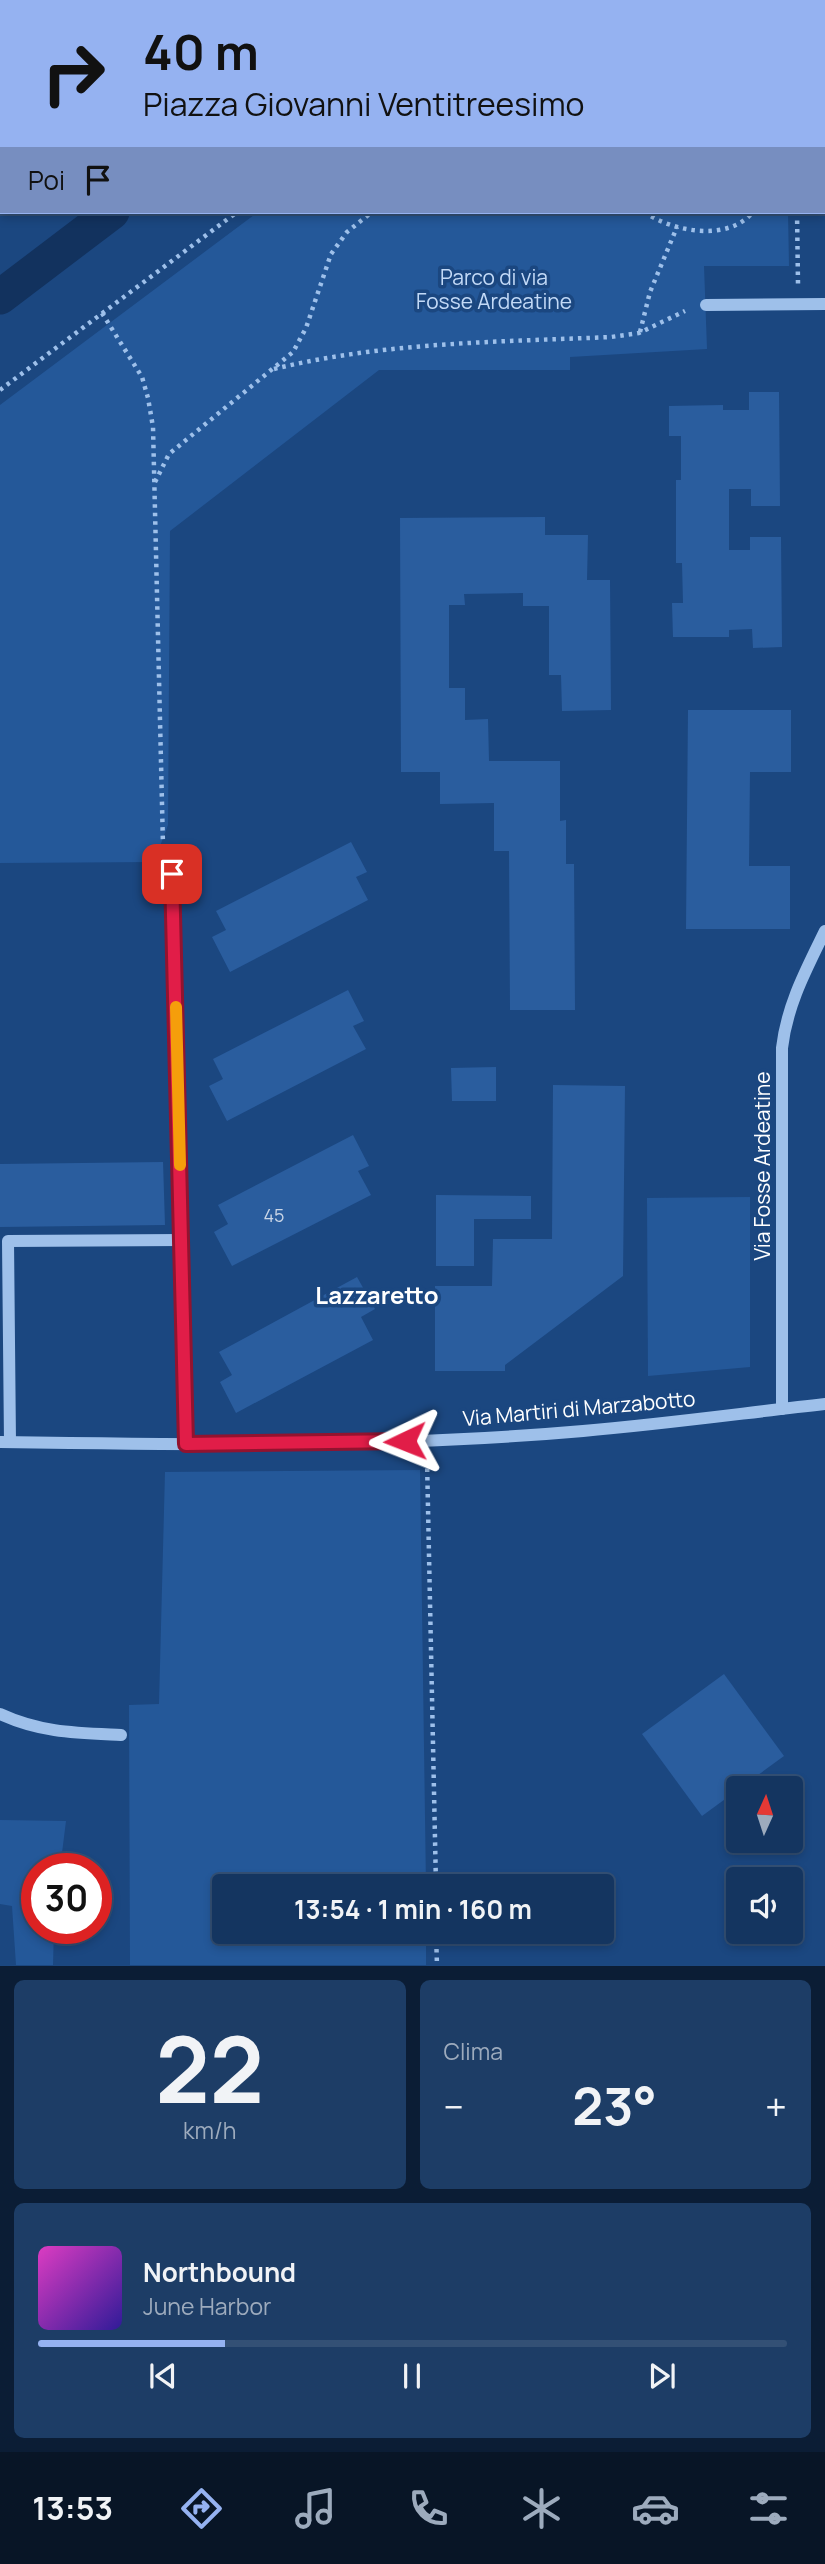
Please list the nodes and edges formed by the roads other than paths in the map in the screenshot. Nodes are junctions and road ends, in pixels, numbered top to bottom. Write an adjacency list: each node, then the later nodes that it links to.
1 (825, 303): 2 (street)
2 (706, 305)
3 (172, 874): 5 (street)
4 (825, 931): 7 (street, Via Fosse Ardeatine)
5 (182, 1240): 8 (street); 9 (street)
6 (825, 1404): 7 (street, Via Martiri di Marzabotto)
7 (782, 1409): 9 (street, Via Martiri di Marzabotto)
8 (5, 1442): 9 (street, Via Martiri di Marzabotto)
9 (186, 1444)
10 (0, 1714): 11 (street)
11 (121, 1735)

